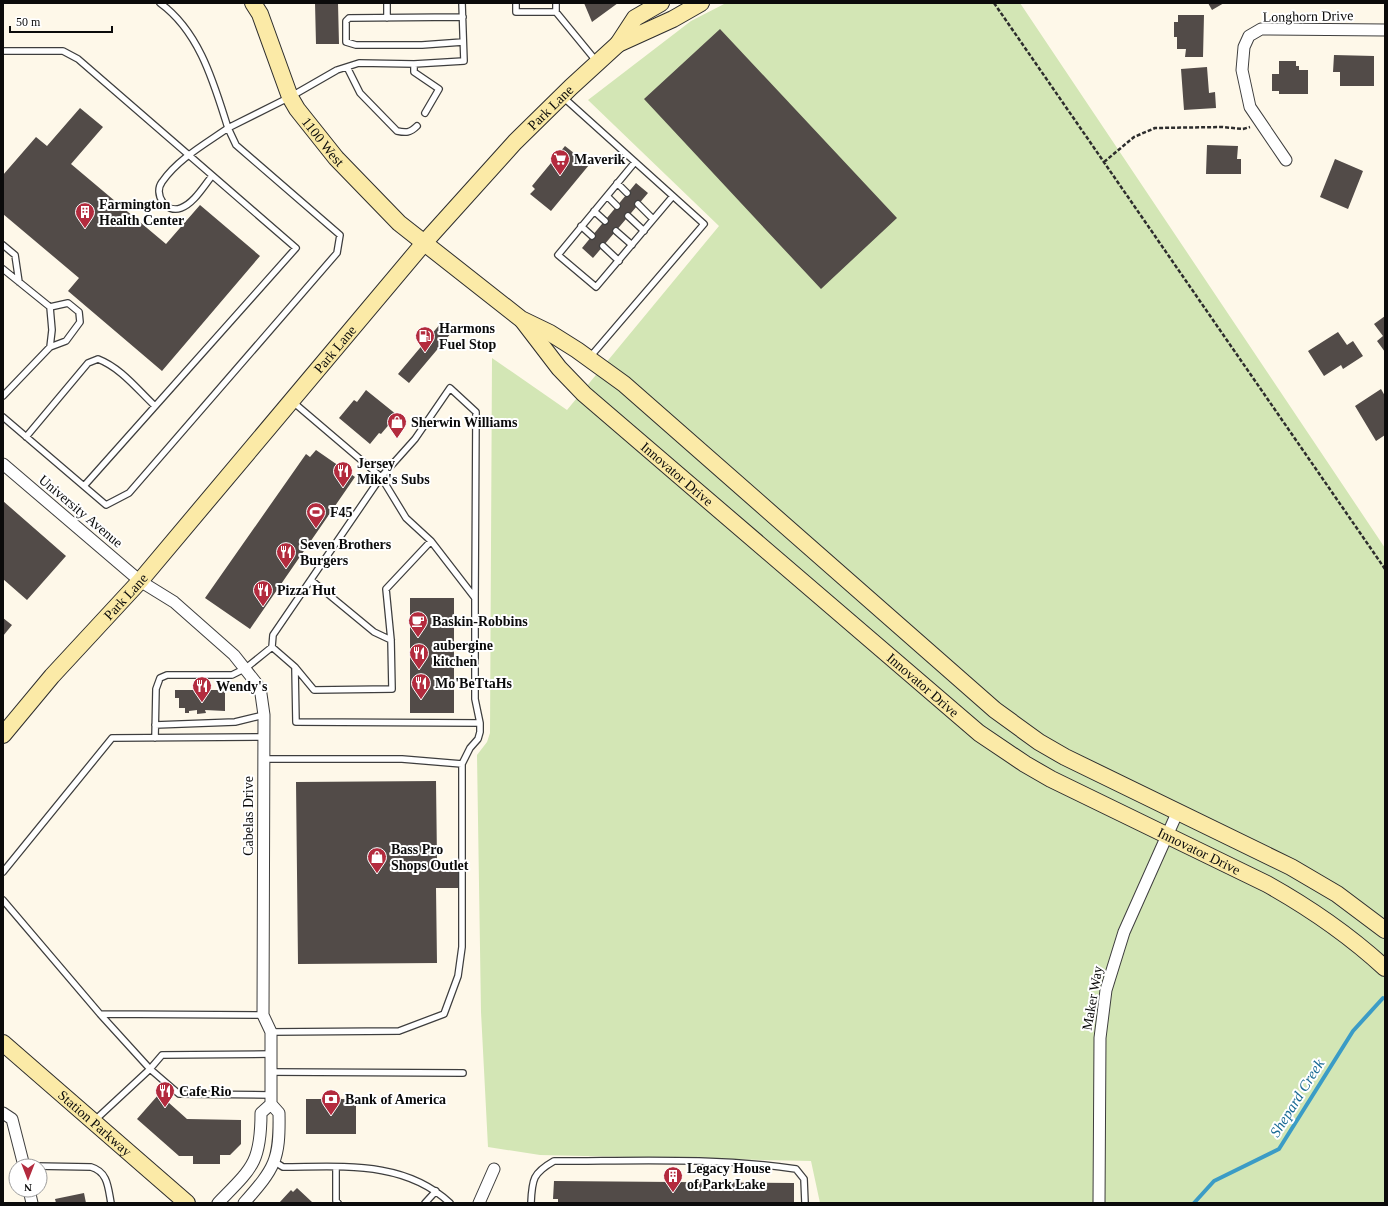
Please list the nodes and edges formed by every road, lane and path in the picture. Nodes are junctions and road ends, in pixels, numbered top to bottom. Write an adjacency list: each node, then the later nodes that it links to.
1 (160, 3): 25 (lane)
2 (387, 3): 12 (lane)
3 (462, 3): 11 (lane)
4 (516, 3): 10 (lane)
5 (556, 3): 10 (lane)
6 (661, 3): 15 (main road)
7 (701, 3): 15 (main road, Park Lane)
8 (994, 3): 29 (path)
9 (258, 7): 21 (main road, 1100 West)
10 (556, 12): 17 (lane)
11 (463, 17): 12 (lane); 14 (lane)
12 (387, 18): 14 (lane)
13 (1385, 30): 23 (street, Longhorn Drive)
14 (463, 42): 18 (lane)
15 (618, 44): 17 (main road, Park Lane)
16 (3, 51): 26 (lane)
17 (598, 63): 20 (main road, Park Lane)
18 (414, 64): 19 (lane); 22 (lane)
19 (347, 67): 21 (lane); 24 (lane)
20 (561, 96): 28 (lane); 45 (main road, Park Lane)
21 (290, 97): 25 (lane); 45 (main road, 1100 West)
22 (425, 113)
23 (1259, 121): 27 (street, Longhorn Drive); 29 (path)
24 (417, 126)
25 (228, 128): 26 (lane); 63 (lane)
26 (188, 155): 30 (lane); 30 (lane)
27 (1286, 160)
28 (635, 162): 31 (lane); 34 (lane)
29 (1104, 162): 65 (path)
30 (212, 176): 58 (lane)
31 (617, 184): 32 (lane); 33 (lane)
32 (627, 194)
33 (607, 196): 36 (lane); 37 (lane)
34 (673, 196): 39 (lane); 55 (lane)
35 (638, 204): 39 (lane)
36 (617, 206)
37 (594, 212): 40 (lane); 41 (lane)
38 (628, 216): 43 (lane)
39 (653, 219): 43 (lane)
40 (605, 221)
41 (581, 226): 44 (lane); 49 (lane)
42 (616, 231): 47 (lane)
43 (644, 231): 47 (lane)
44 (592, 236)
45 (424, 243): 53 (main road, Innovator Drive); 57 (main road, Park Lane)
46 (3, 245): 51 (lane)
47 (632, 245): 49 (lane)
48 (603, 246): 49 (lane)
49 (619, 261)
50 (3, 268): 51 (lane)
51 (19, 282): 52 (lane)
52 (50, 306): 54 (lane); 54 (lane)
53 (521, 319): 55 (main road, Innovator Drive); 82 (main road, Innovator Drive)
54 (50, 347): 56 (lane)
55 (589, 358): 81 (main road, Innovator Drive)
56 (3, 396)
57 (291, 401): 62 (lane); 67 (main road, Park Lane)
58 (155, 406): 60 (lane); 63 (lane)
59 (3, 417): 60 (lane)
60 (26, 437): 63 (lane)
61 (3, 464): 67 (street, University Avenue)
62 (381, 477): 64 (lane); 66 (lane); 68 (lane)
63 (84, 486)
64 (431, 541): 68 (lane); 69 (lane)
65 (1385, 569)
66 (311, 580): 69 (lane); 70 (lane)
67 (140, 581): 72 (street, Cabelas Drive); 76 (main road, Park Lane)
68 (475, 598): 74 (lane)
69 (391, 640): 71 (lane)
70 (272, 647): 71 (lane); 72 (lane)
71 (295, 667): 74 (lane)
72 (246, 668): 73 (street, Cabelas Drive); 75 (lane)
73 (264, 715): 75 (lane); 77 (street, Cabelas Drive)
74 (480, 722): 80 (lane)
75 (155, 725): 78 (lane)
76 (3, 735)
77 (264, 737): 78 (lane); 79 (street, Cabelas Drive)
78 (155, 738): 83 (lane)
79 (264, 759): 80 (lane); 88 (street, Cabelas Drive)
80 (462, 764): 89 (lane)
81 (1178, 811): 82 (street, Maker Way); 85 (main road, Innovator Drive)
82 (1167, 835): 86 (main road, Innovator Drive); 114 (street, Maker Way)
83 (3, 872)
84 (3, 900): 87 (lane)
85 (1385, 930)
86 (1385, 968)
87 (100, 1014): 88 (lane); 92 (lane)
88 (263, 1016): 89 (street, Cabelas Drive)
89 (271, 1032): 91 (street, Cabelas Drive)
90 (3, 1043): 97 (main road, Station Parkway)
91 (271, 1054): 92 (lane); 93 (street, Cabelas Drive)
92 (150, 1069): 95 (lane); 97 (lane)
93 (271, 1072): 94 (lane); 95 (street, Cabelas Drive)
94 (463, 1073)
95 (271, 1100): 99 (street, Cabelas Drive); 106 (street)
96 (3, 1112): 98 (street)
97 (93, 1121): 105 (main road, Station Parkway)
98 (22, 1158)
99 (274, 1162): 101 (lane); 107 (street, Cabelas Drive)
100 (48, 1166): 104 (lane)
101 (336, 1167): 103 (lane); 108 (lane)
102 (494, 1169): 111 (street)
103 (436, 1191): 109 (lane); 110 (lane)
104 (111, 1203)
105 (187, 1203)
106 (218, 1203)
107 (244, 1203)
108 (338, 1203)
109 (425, 1203)
110 (450, 1203)
111 (479, 1203)
112 (531, 1203): 113 (lane)
113 (805, 1203)
114 (1099, 1203)

